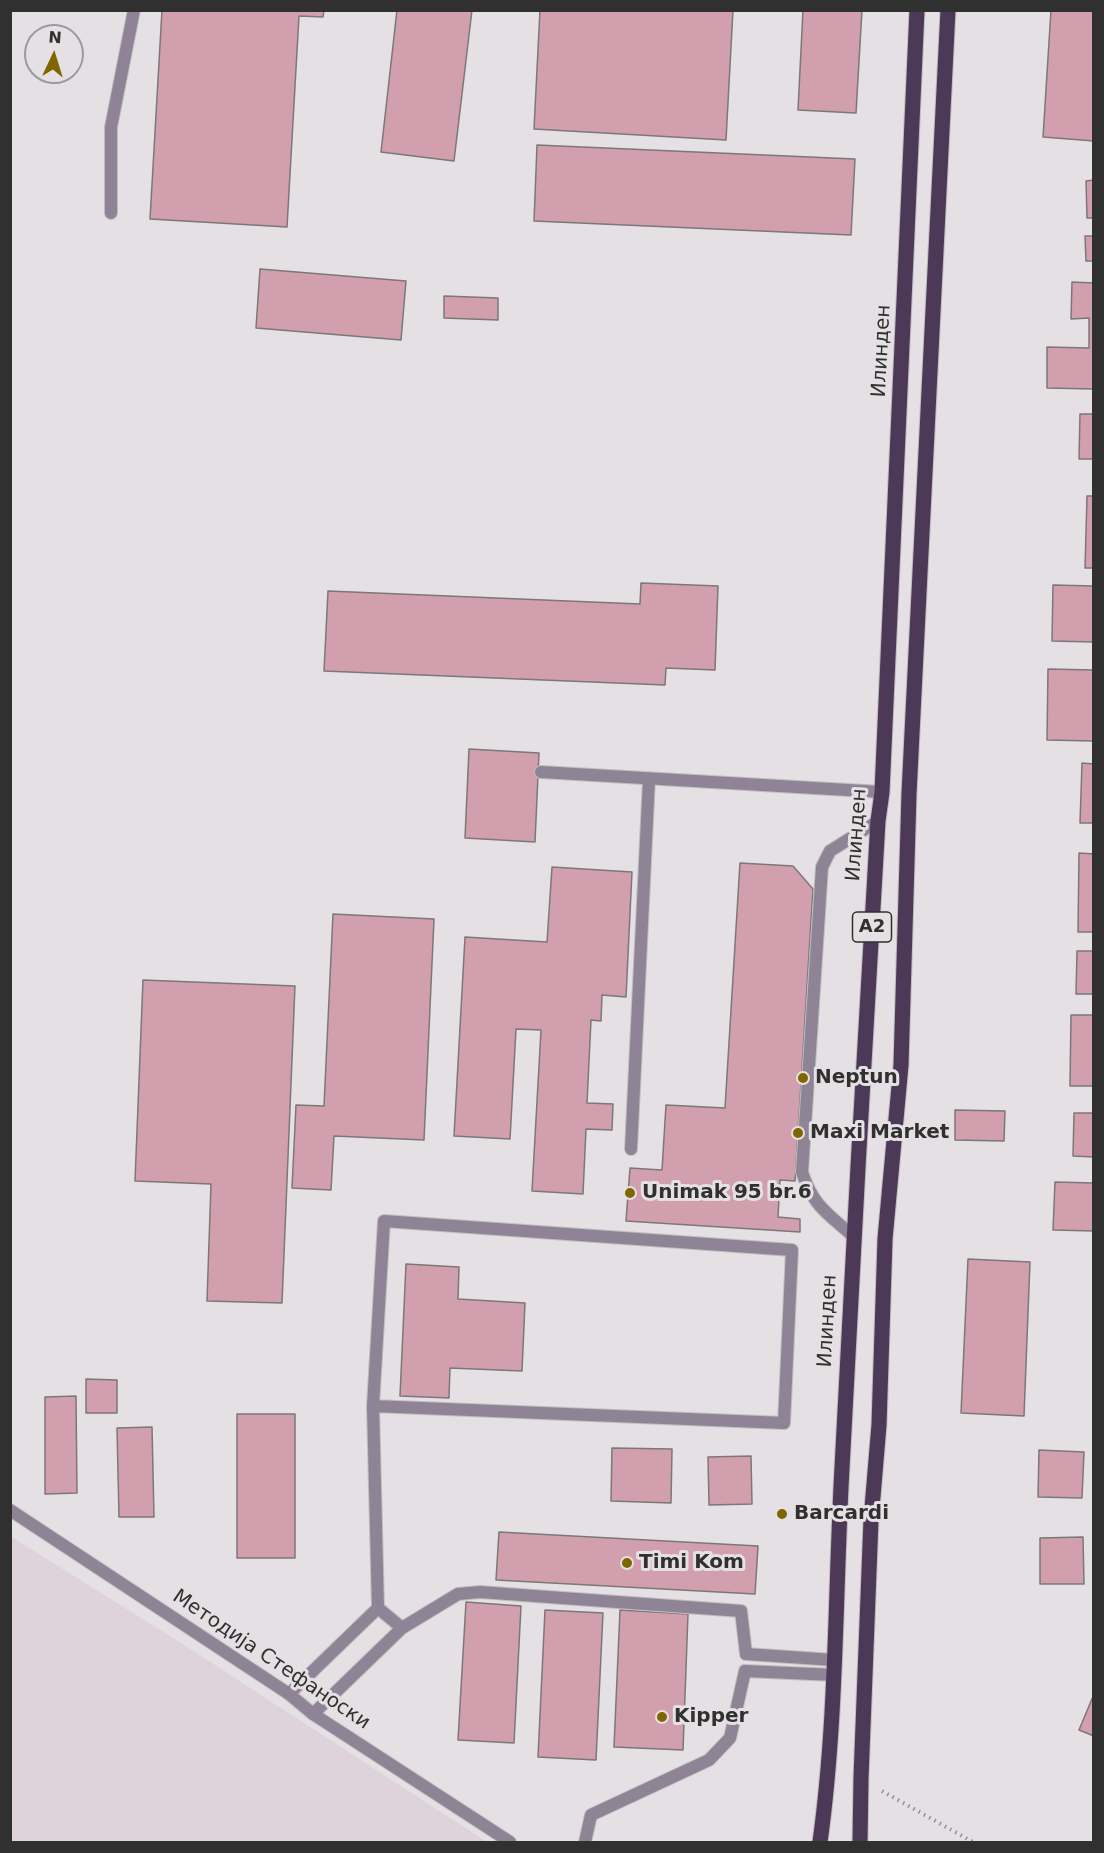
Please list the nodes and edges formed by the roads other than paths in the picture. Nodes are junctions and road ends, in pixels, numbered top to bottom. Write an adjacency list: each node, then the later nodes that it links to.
1 (134, 10): 4 (street)
2 (917, 10): 7 (main road, Илинден / A2)
3 (948, 10): 23 (main road, A2)
4 (111, 213)
5 (541, 772): 6 (street)
6 (649, 779): 7 (street); 9 (street)
7 (882, 792): 8 (main road, Илинден / A2)
8 (878, 821): 10 (main road, Илинден / A2); 10 (street)
9 (631, 1149)
10 (854, 1236): 16 (main road, Илинден / A2)
11 (373, 1406): 11 (street); 13 (street)
12 (10, 1510): 18 (street, Методија Стефаноски)
13 (378, 1608): 14 (street); 18 (street)
14 (402, 1628): 15 (street); 19 (street)
15 (746, 1654): 16 (street); 17 (street)
16 (835, 1668): 17 (street); 22 (main road, Илинден / A2)
17 (745, 1671): 21 (street)
18 (289, 1694): 19 (street, Методија Стефаноски)
19 (314, 1714): 20 (street, Методија Стефаноски)
20 (510, 1842)
21 (585, 1842)
22 (820, 1842)
23 (860, 1842)

